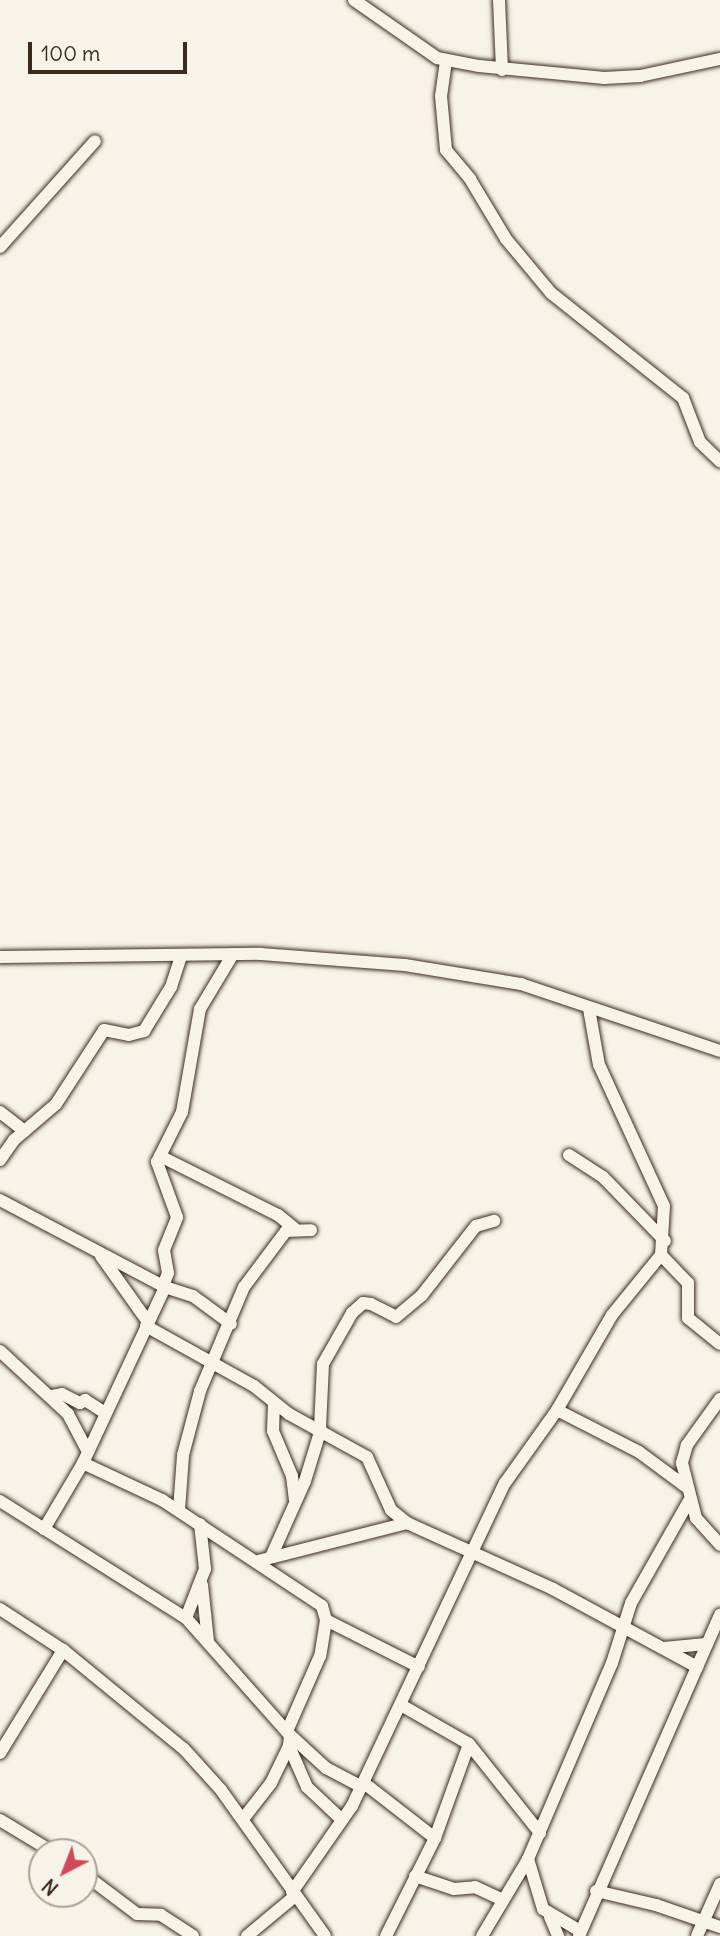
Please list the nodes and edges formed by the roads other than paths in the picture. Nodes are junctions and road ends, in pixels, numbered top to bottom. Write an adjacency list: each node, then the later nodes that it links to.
1 (354, 0): 4 (street)
2 (499, 0): 5 (street)
3 (720, 59): 5 (street)
4 (446, 61): 5 (street); 8 (street)
5 (502, 70)
6 (95, 141): 7 (street)
7 (0, 247)
8 (720, 461)
9 (233, 954): 10 (street); 12 (street); 17 (street)
10 (181, 956): 11 (street); 15 (street)
11 (0, 957)
12 (589, 1009): 13 (street); 23 (street)
13 (720, 1051)
14 (0, 1112): 15 (street)
15 (24, 1130): 18 (street)
16 (569, 1155): 23 (street)
17 (160, 1156): 21 (street); 26 (street)
18 (0, 1160)
19 (0, 1200): 24 (street)
20 (494, 1221): 37 (street)
21 (294, 1228): 22 (street); 28 (street)
22 (311, 1230)
23 (664, 1241): 25 (street)
24 (99, 1253): 26 (street); 27 (street)
25 (661, 1255): 29 (street); 35 (street)
26 (164, 1286): 27 (street); 28 (street)
27 (147, 1324): 31 (street); 36 (street)
28 (231, 1324): 31 (street)
29 (720, 1344)
30 (0, 1350): 32 (street)
31 (210, 1364): 34 (street); 44 (street)
32 (52, 1396): 36 (street); 38 (street)
33 (720, 1399): 40 (street)
34 (274, 1403): 37 (street); 41 (street)
35 (557, 1410): 40 (street); 49 (street)
36 (105, 1413): 38 (street)
37 (321, 1428): 41 (street); 45 (street)
38 (87, 1450): 39 (street)
39 (83, 1463): 44 (street); 47 (street)
40 (685, 1486): 43 (street)
41 (295, 1500): 50 (street)
42 (0, 1501): 47 (street)
43 (689, 1501): 48 (street); 57 (street)
44 (179, 1510): 46 (street)
45 (407, 1523): 49 (street); 50 (street)
46 (200, 1524): 51 (street); 52 (street)
47 (44, 1528): 55 (street)
48 (720, 1545)
49 (470, 1555): 57 (street); 63 (street)
50 (271, 1557): 51 (street)
51 (258, 1561): 56 (street)
52 (202, 1584): 55 (street); 59 (street)
53 (1, 1612): 62 (street)
54 (720, 1615): 58 (street)
55 (186, 1618): 59 (street)
56 (326, 1620): 63 (street); 66 (street)
57 (621, 1627): 61 (street); 73 (street)
58 (717, 1629): 60 (street)
59 (208, 1641): 66 (street)
60 (706, 1644): 61 (street); 64 (street)
61 (664, 1648): 64 (street)
62 (63, 1650): 68 (street); 70 (street)
63 (419, 1667): 65 (street)
64 (697, 1667): 80 (street)
65 (401, 1704): 67 (street); 69 (street)
66 (289, 1737): 69 (street); 70 (street); 72 (street)
67 (469, 1744): 73 (street); 75 (street)
68 (0, 1752)
69 (363, 1785): 72 (street); 75 (street)
70 (243, 1819): 81 (street)
71 (0, 1820): 74 (street)
72 (342, 1821): 81 (street)
73 (540, 1833): 76 (street)
74 (29, 1838)
75 (435, 1838): 77 (street)
76 (528, 1859): 82 (street); 83 (street)
77 (415, 1876): 82 (street); 90 (street)
78 (720, 1884): 84 (street)
79 (98, 1885): 87 (street)
80 (596, 1891): 84 (street); 86 (street)
81 (294, 1894): 88 (street); 89 (street)
82 (501, 1899): 91 (street)
83 (550, 1917): 86 (street); 92 (street)
84 (704, 1922): 85 (street); 93 (street)
85 (720, 1927)
86 (580, 1933)
87 (192, 1936)
88 (247, 1936)
89 (325, 1936)
90 (386, 1936)
91 (482, 1936)
92 (558, 1936)
93 (697, 1936)

